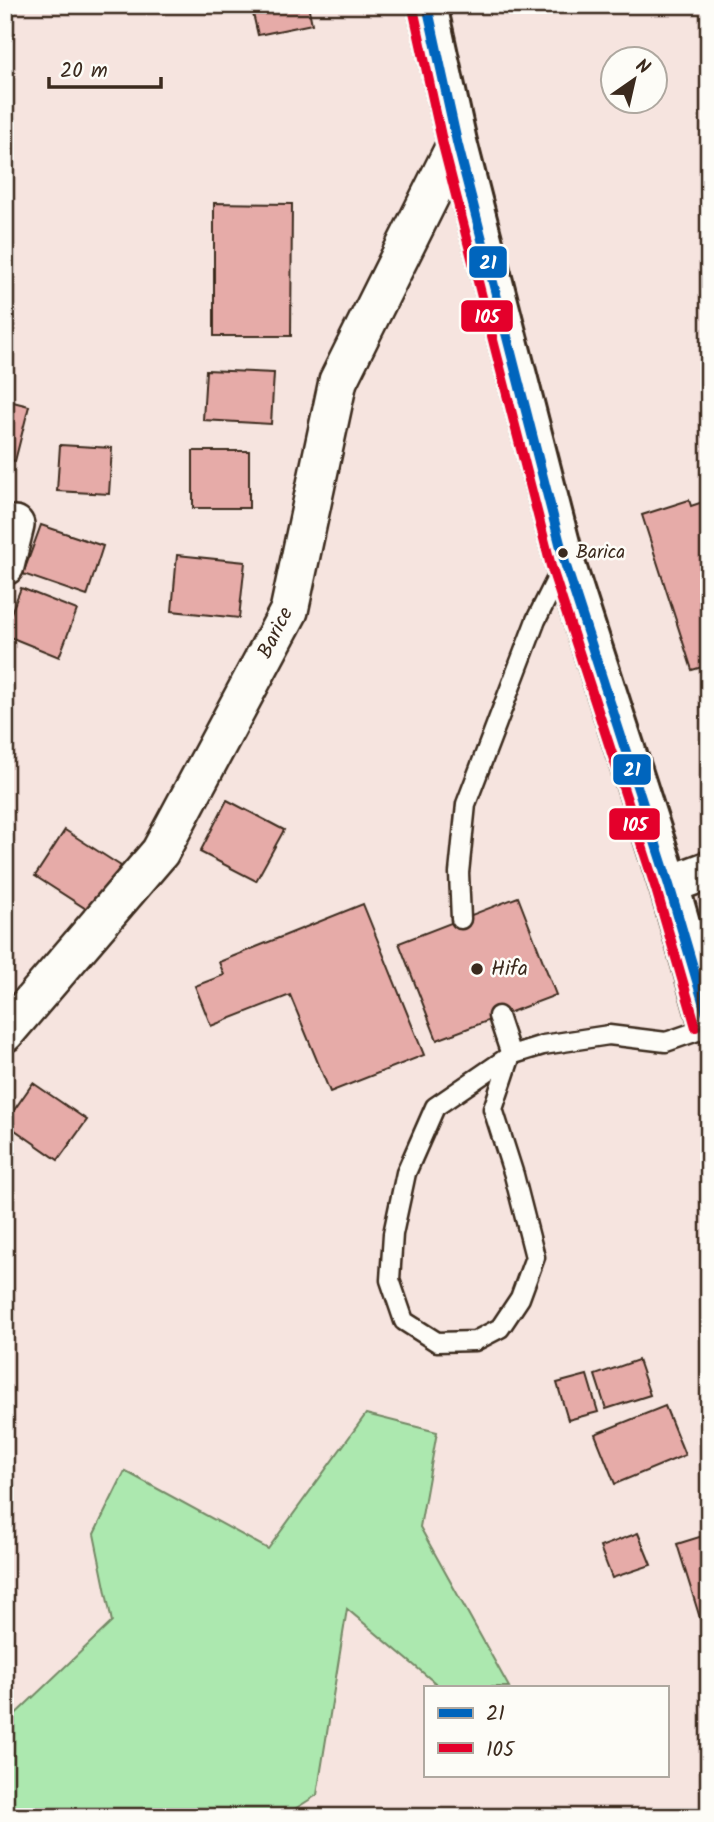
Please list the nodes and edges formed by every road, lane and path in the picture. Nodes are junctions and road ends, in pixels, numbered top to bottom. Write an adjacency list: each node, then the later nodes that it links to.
1 (427, 5): 2 (main road)
2 (457, 142): 4 (main road); 11 (street, Barice)
3 (15, 525): 5 (street)
4 (565, 563): 7 (main road); 8 (lane)
5 (5, 566)
6 (709, 870): 7 (street)
7 (669, 885): 10 (main road)
8 (461, 919)
9 (498, 1016): 12 (lane)
10 (709, 1025): 12 (lane)
11 (5, 1033)
12 (511, 1055): 12 (lane)

